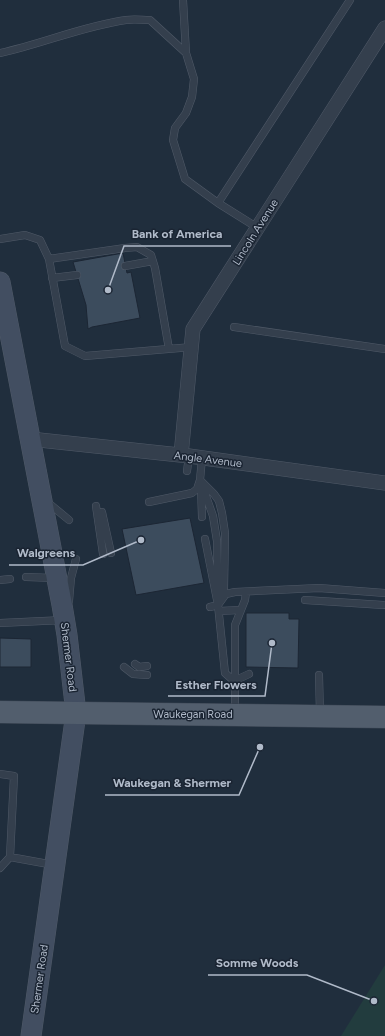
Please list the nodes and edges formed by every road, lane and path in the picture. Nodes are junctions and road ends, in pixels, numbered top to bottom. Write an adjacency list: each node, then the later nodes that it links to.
1 (183, 0): 5 (lane)
2 (350, 0): 6 (lane)
3 (385, 28): 7 (street, Lincoln Avenue)
4 (0, 53): 5 (lane)
5 (186, 53): 6 (lane)
6 (218, 203): 7 (lane)
7 (258, 228): 16 (street, Lincoln Avenue)
8 (0, 239): 9 (lane)
9 (49, 259): 10 (lane); 13 (lane)
10 (153, 262): 11 (lane); 18 (lane)
11 (125, 266)
12 (77, 275): 13 (lane)
13 (52, 278): 18 (lane)
14 (0, 282): 19 (main road, Shermer Road)
15 (234, 327): 17 (lane)
16 (192, 347): 18 (lane); 20 (street, Lincoln Avenue)
17 (385, 348)
18 (169, 349)
19 (30, 439): 20 (street, Angle Avenue); 24 (main road, Shermer Road)
20 (190, 456): 21 (lane); 22 (lane); 23 (street, Angle Avenue)
21 (187, 470)
22 (200, 480): 25 (lane); 28 (lane); 36 (lane)
23 (385, 483)
24 (41, 497): 29 (lane); 34 (main road, Shermer Road)
25 (149, 502)
26 (96, 506): 27 (lane)
27 (102, 512)
28 (202, 517)
29 (69, 520)
30 (205, 539): 36 (lane)
31 (76, 560): 45 (lane)
32 (26, 577): 34 (lane)
33 (10, 578): 35 (lane)
34 (57, 578): 45 (main road, Shermer Road)
35 (0, 580)
36 (219, 588): 37 (lane); 42 (lane); 42 (lane)
37 (234, 592): 38 (lane); 42 (lane)
38 (246, 592): 39 (lane); 43 (lane)
39 (385, 593)
40 (305, 600): 41 (lane)
41 (383, 605)
42 (216, 608): 43 (lane); 52 (lane)
43 (240, 610): 52 (lane)
44 (0, 623): 45 (lane)
45 (66, 628): 54 (main road, Shermer Road)
46 (135, 664): 47 (lane)
47 (147, 666)
48 (124, 667): 50 (lane)
49 (250, 674): 52 (lane)
50 (147, 675)
51 (319, 675): 56 (lane)
52 (234, 680): 55 (lane)
53 (0, 712): 54 (main road, Waukegan Road)
54 (76, 714): 55 (main road, Waukegan Road); 60 (main road, Shermer Road)
55 (235, 715): 56 (main road, Waukegan Road)
56 (320, 716): 57 (main road, Waukegan Road)
57 (385, 717)
58 (0, 774): 59 (lane)
59 (10, 857): 60 (lane); 61 (lane)
60 (54, 865): 62 (main road, Shermer Road)
61 (0, 868)
62 (31, 1036)

